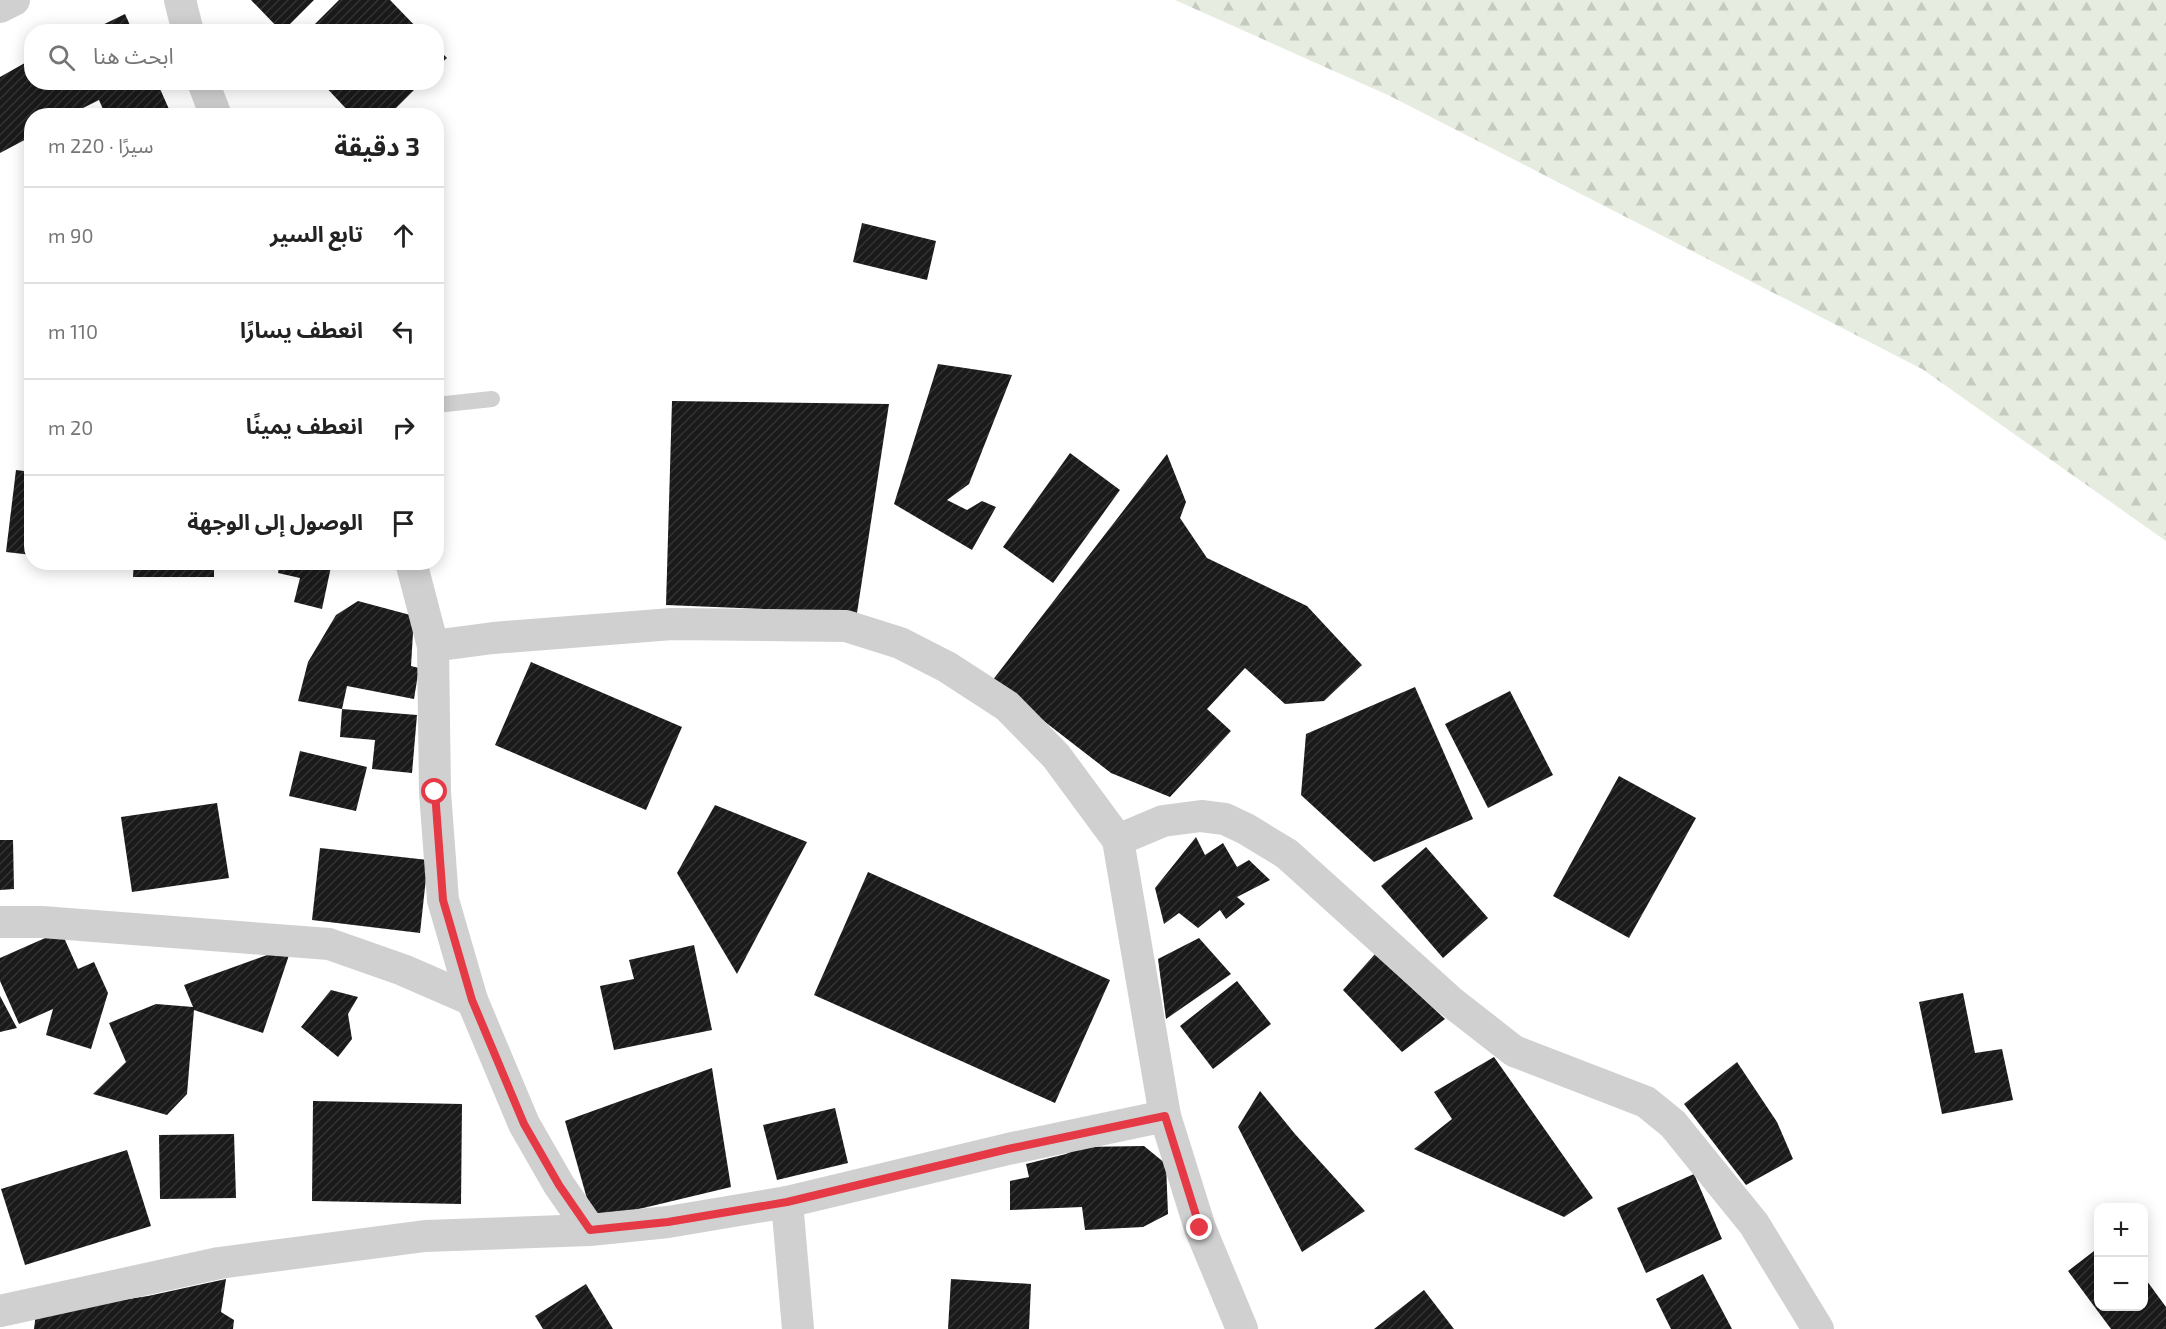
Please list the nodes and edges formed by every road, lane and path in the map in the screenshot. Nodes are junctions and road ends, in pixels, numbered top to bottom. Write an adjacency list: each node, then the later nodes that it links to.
1 (14, 0): 3 (street)
2 (180, 0): 4 (street)
3 (0, 7)
4 (186, 24)
5 (206, 90): 6 (street)
6 (213, 108)
7 (492, 399): 8 (lane)
8 (444, 404)
9 (413, 570): 10 (street)
10 (433, 646): 11 (street); 13 (street)
11 (1118, 840): 14 (street); 20 (street)
12 (0, 922): 13 (street)
13 (472, 1000): 16 (street)
14 (1165, 1116): 15 (street); 19 (street)
15 (787, 1202): 16 (street); 18 (street)
16 (590, 1230): 17 (street)
17 (0, 1311)
18 (798, 1329)
19 (1242, 1329)
20 (1818, 1329)

